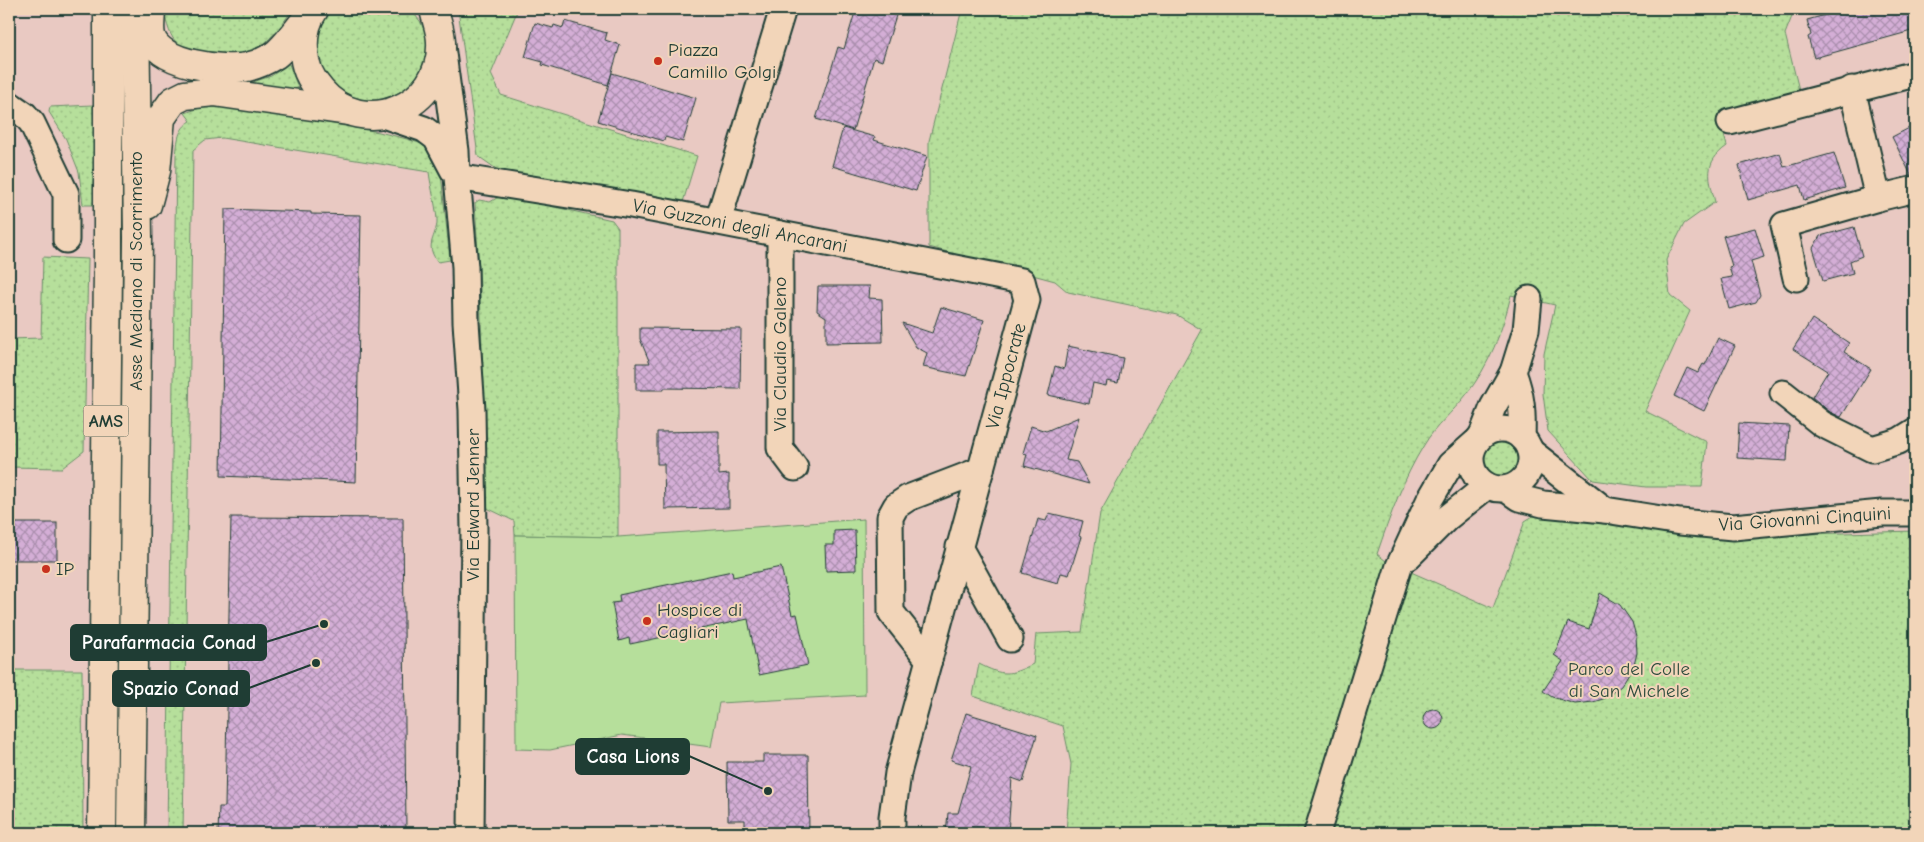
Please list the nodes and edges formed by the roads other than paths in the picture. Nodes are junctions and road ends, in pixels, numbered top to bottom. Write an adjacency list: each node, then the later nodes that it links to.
1 (108, 9): 37 (main road, Asse Mediano di Scorrimento / AMS)
2 (135, 9): 18 (main road, Asse Mediano di Scorrimento / AMS)
3 (151, 9): 5 (main road)
4 (783, 9): 16 (street)
5 (312, 12): 10 (main road, Via Edward Jenner)
6 (435, 20): 11 (main road, Via Edward Jenner); 13 (street, Via Edward Jenner)
7 (1915, 74): 8 (street)
8 (1852, 89): 12 (street); 15 (street)
9 (9, 104): 19 (street)
10 (348, 111): 11 (main road, Via Edward Jenner); 18 (main road)
11 (383, 115): 13 (street, Via Edward Jenner)
12 (1730, 122)
13 (456, 177): 16 (street, Via Guzzoni degli Ancarani); 39 (street, Via Edward Jenner)
14 (1915, 189): 15 (street)
15 (1878, 198): 20 (street)
16 (718, 221): 17 (street, Via Guzzoni degli Ancarani)
17 (780, 234): 21 (street, Via Guzzoni degli Ancarani); 28 (street, Via Claudio Galeno)
18 (138, 238): 38 (main road, Asse Mediano di Scorrimento / AMS)
19 (66, 240)
20 (1796, 278)
21 (1022, 282): 29 (street, Via Ippocrate)
22 (1529, 299): 23 (street)
23 (1513, 372): 26 (street); 27 (street)
24 (1782, 393): 25 (street)
25 (1915, 431)
26 (1478, 439): 27 (street, Via Giovanni Cinquini); 30 (street, Via Giovanni Cinquini); 34 (street, Via Giovanni Cinquini)
27 (1526, 445): 30 (street); 31 (street, Via Giovanni Cinquini)
28 (795, 468)
29 (981, 470): 33 (street, Via Ippocrate); 36 (street)
30 (1497, 487): 31 (street, Via Giovanni Cinquini); 34 (street)
31 (1606, 510): 32 (street, Via Giovanni Cinquini)
32 (1915, 513)
33 (960, 547): 35 (street); 36 (street, Via Ippocrate)
34 (1399, 566): 41 (street, Via Giovanni Cinquini)
35 (1010, 638)
36 (929, 660): 40 (street, Via Ippocrate)
37 (102, 833)
38 (131, 833)
39 (471, 833)
40 (892, 833)
41 (1316, 833)

